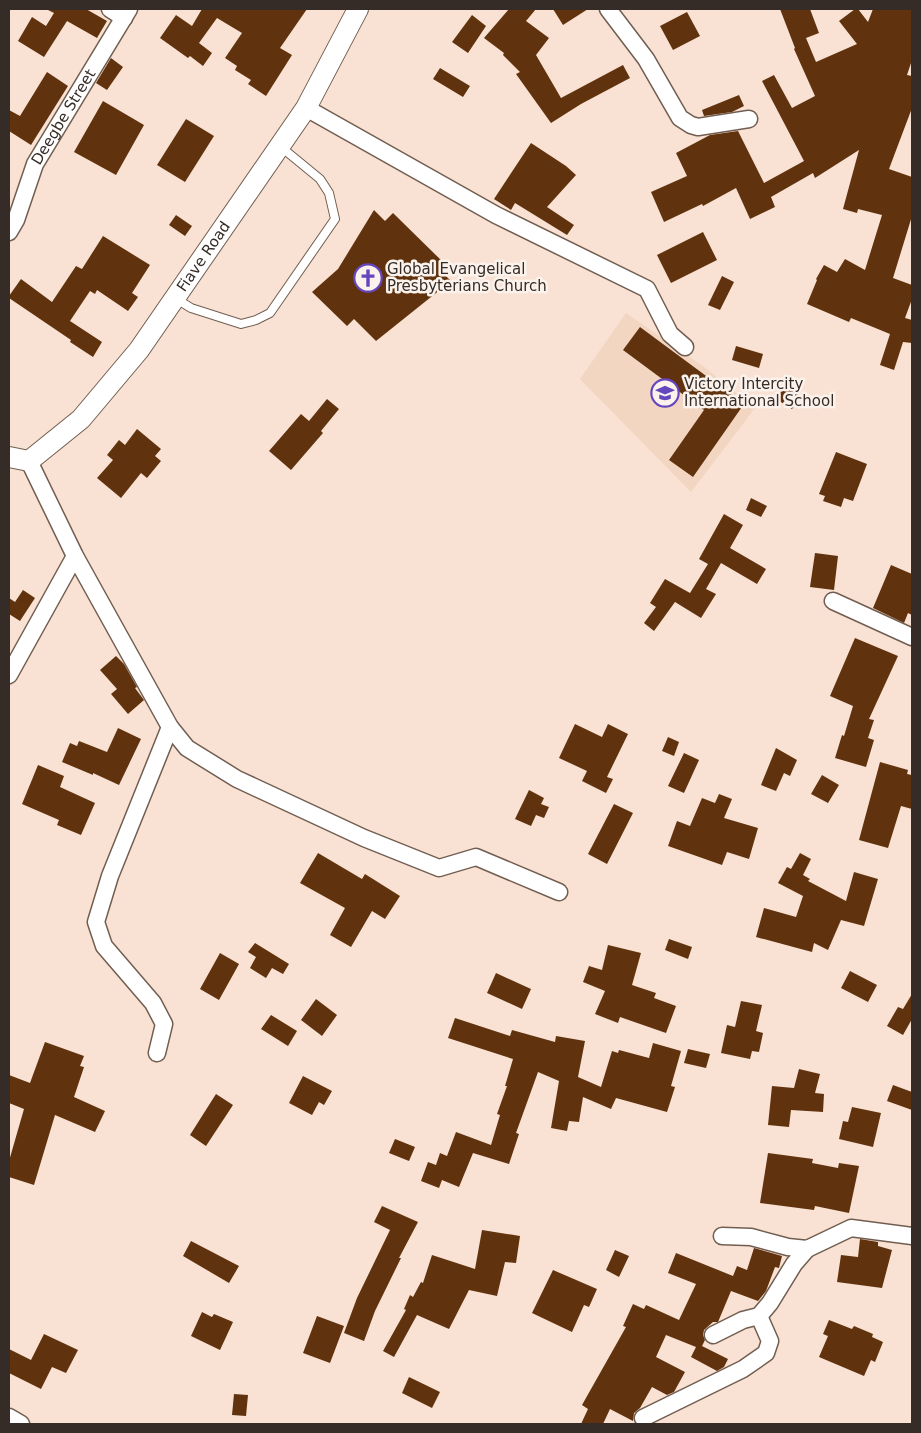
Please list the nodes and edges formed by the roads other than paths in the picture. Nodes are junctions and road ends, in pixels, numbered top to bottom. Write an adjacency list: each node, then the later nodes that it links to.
1 (110, 9): 4 (street)
2 (358, 9): 5 (street, Fiave Road)
3 (608, 9): 6 (street)
4 (127, 13): 8 (street, Deegbe Street)
5 (306, 108): 7 (street, Fiave Road); 10 (street)
6 (749, 119)
7 (279, 145): 9 (street, Fiave Road); 9 (lane)
8 (9, 232)
9 (175, 298): 12 (street, Fiave Road)
10 (685, 347)
11 (9, 457): 12 (street)
12 (29, 461): 13 (street)
13 (75, 556): 16 (street); 17 (street)
14 (833, 601): 15 (street)
15 (912, 637)
16 (9, 675)
17 (170, 727): 18 (street); 19 (street)
18 (559, 892)
19 (157, 1053)
20 (722, 1236): 22 (street)
21 (912, 1236): 22 (street)
22 (808, 1249): 23 (street)
23 (759, 1316): 24 (street); 26 (street)
24 (713, 1334)
25 (9, 1416): 27 (street)
26 (643, 1418)
27 (21, 1424)

